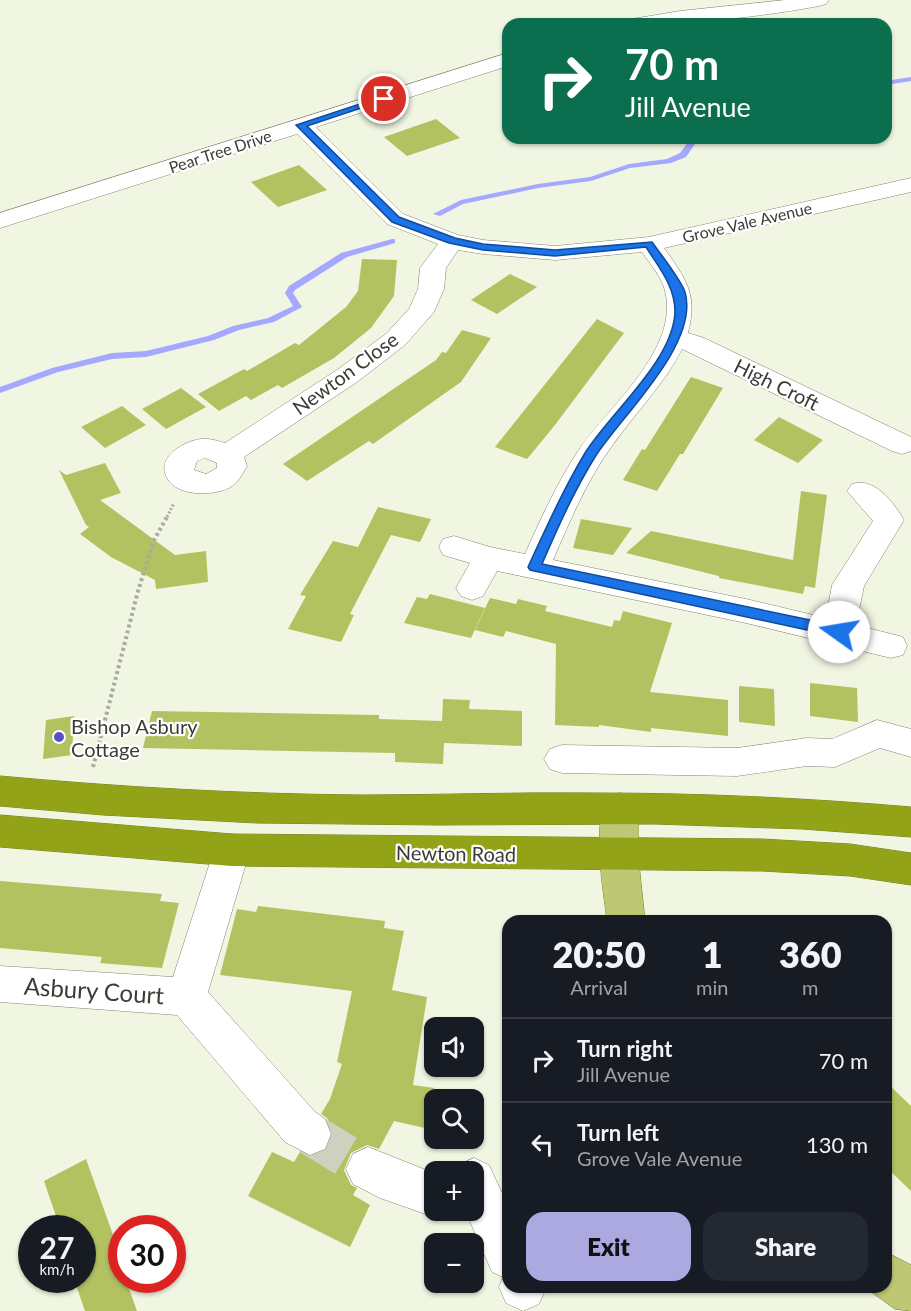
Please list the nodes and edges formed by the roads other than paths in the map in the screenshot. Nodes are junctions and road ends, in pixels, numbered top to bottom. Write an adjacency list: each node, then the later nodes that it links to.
1 (819, 0): 2 (street)
2 (662, 18)
3 (502, 61): 4 (street, Pear Tree Drive)
4 (301, 125): 6 (street, Pear Tree Drive); 7 (street, Grove Vale Avenue)
5 (907, 190): 8 (street, Grove Vale Avenue)
6 (0, 221)
7 (452, 241): 8 (street, Grove Vale Avenue); 11 (street, Newton Close)
8 (649, 244): 9 (street)
9 (674, 338): 10 (street, High Croft); 15 (street)
10 (883, 442)
11 (188, 482)
12 (862, 491): 17 (street)
13 (454, 547): 14 (street)
14 (488, 558): 15 (street); 16 (street)
15 (534, 567): 17 (street)
16 (472, 588)
17 (839, 632): 18 (street)
18 (891, 646)
19 (911, 743): 20 (street)
20 (562, 759)
21 (0, 791): 22 (highway)
22 (620, 808): 23 (highway); 26 (main road)
23 (911, 822)
24 (0, 831): 25 (highway, Newton Road)
25 (232, 850): 26 (highway, Newton Road); 30 (street, Asbury Court)
26 (619, 855): 27 (highway, Newton Road); 28 (main road)
27 (911, 870)
28 (625, 915)
29 (0, 984): 30 (street, Asbury Court)
30 (187, 997): 31 (street, Asbury Court)
31 (310, 1134)
32 (368, 1169): 33 (street)
33 (424, 1192)
34 (484, 1202): 35 (street)
35 (502, 1242)

